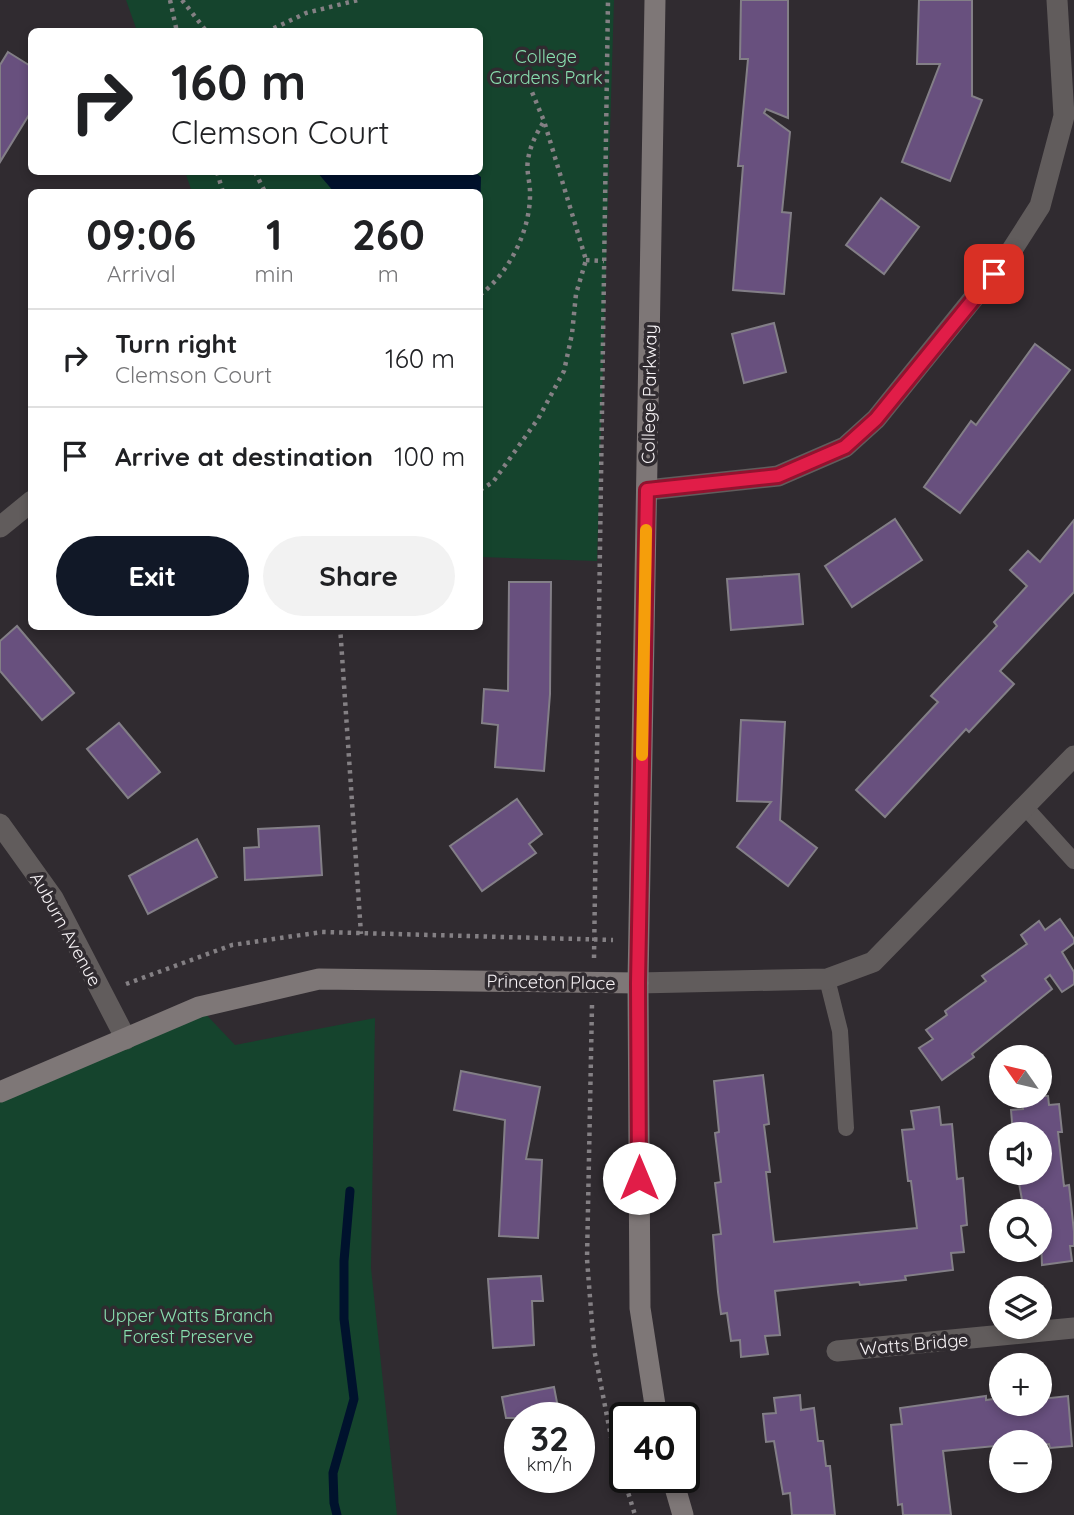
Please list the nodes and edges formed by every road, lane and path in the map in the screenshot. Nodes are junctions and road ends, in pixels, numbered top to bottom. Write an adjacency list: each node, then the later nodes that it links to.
1 (170, 0): 7 (path)
2 (181, 0): 8 (path)
3 (358, 0): 9 (path)
4 (608, 0): 13 (path)
5 (654, 0): 16 (street, College Parkway)
6 (1057, 0): 16 (street)
7 (176, 28)
8 (204, 28)
9 (274, 28)
10 (532, 92): 11 (path)
11 (544, 121): 12 (path); 14 (path)
12 (586, 260): 13 (path); 15 (path)
13 (604, 261): 25 (path)
14 (483, 293)
15 (483, 488)
16 (647, 490): 26 (street, College Parkway)
17 (28, 503): 18 (street)
18 (0, 527)
19 (340, 630): 24 (path)
20 (1074, 755): 21 (street, Princeton Place)
21 (1026, 807): 23 (lane); 27 (street, Princeton Place)
22 (0, 824): 30 (street, Auburn Avenue)
23 (1074, 861)
24 (361, 934): 25 (path); 30 (path)
25 (594, 939): 26 (path); 28 (path)
26 (639, 942): 29 (street, College Parkway)
27 (827, 979): 29 (street, Princeton Place); 33 (lane)
28 (593, 982): 29 (street, Princeton Place); 31 (street, Princeton Place); 38 (path)
29 (638, 983): 36 (street, College Parkway)
30 (102, 993): 31 (street, Auburn Avenue)
31 (126, 1039): 32 (street, Princeton Place)
32 (0, 1092)
33 (846, 1128)
34 (1074, 1328): 35 (street, Watts Bridge)
35 (837, 1351)
36 (655, 1402)
37 (677, 1493): 39 (street)
38 (635, 1515)
39 (683, 1515)

